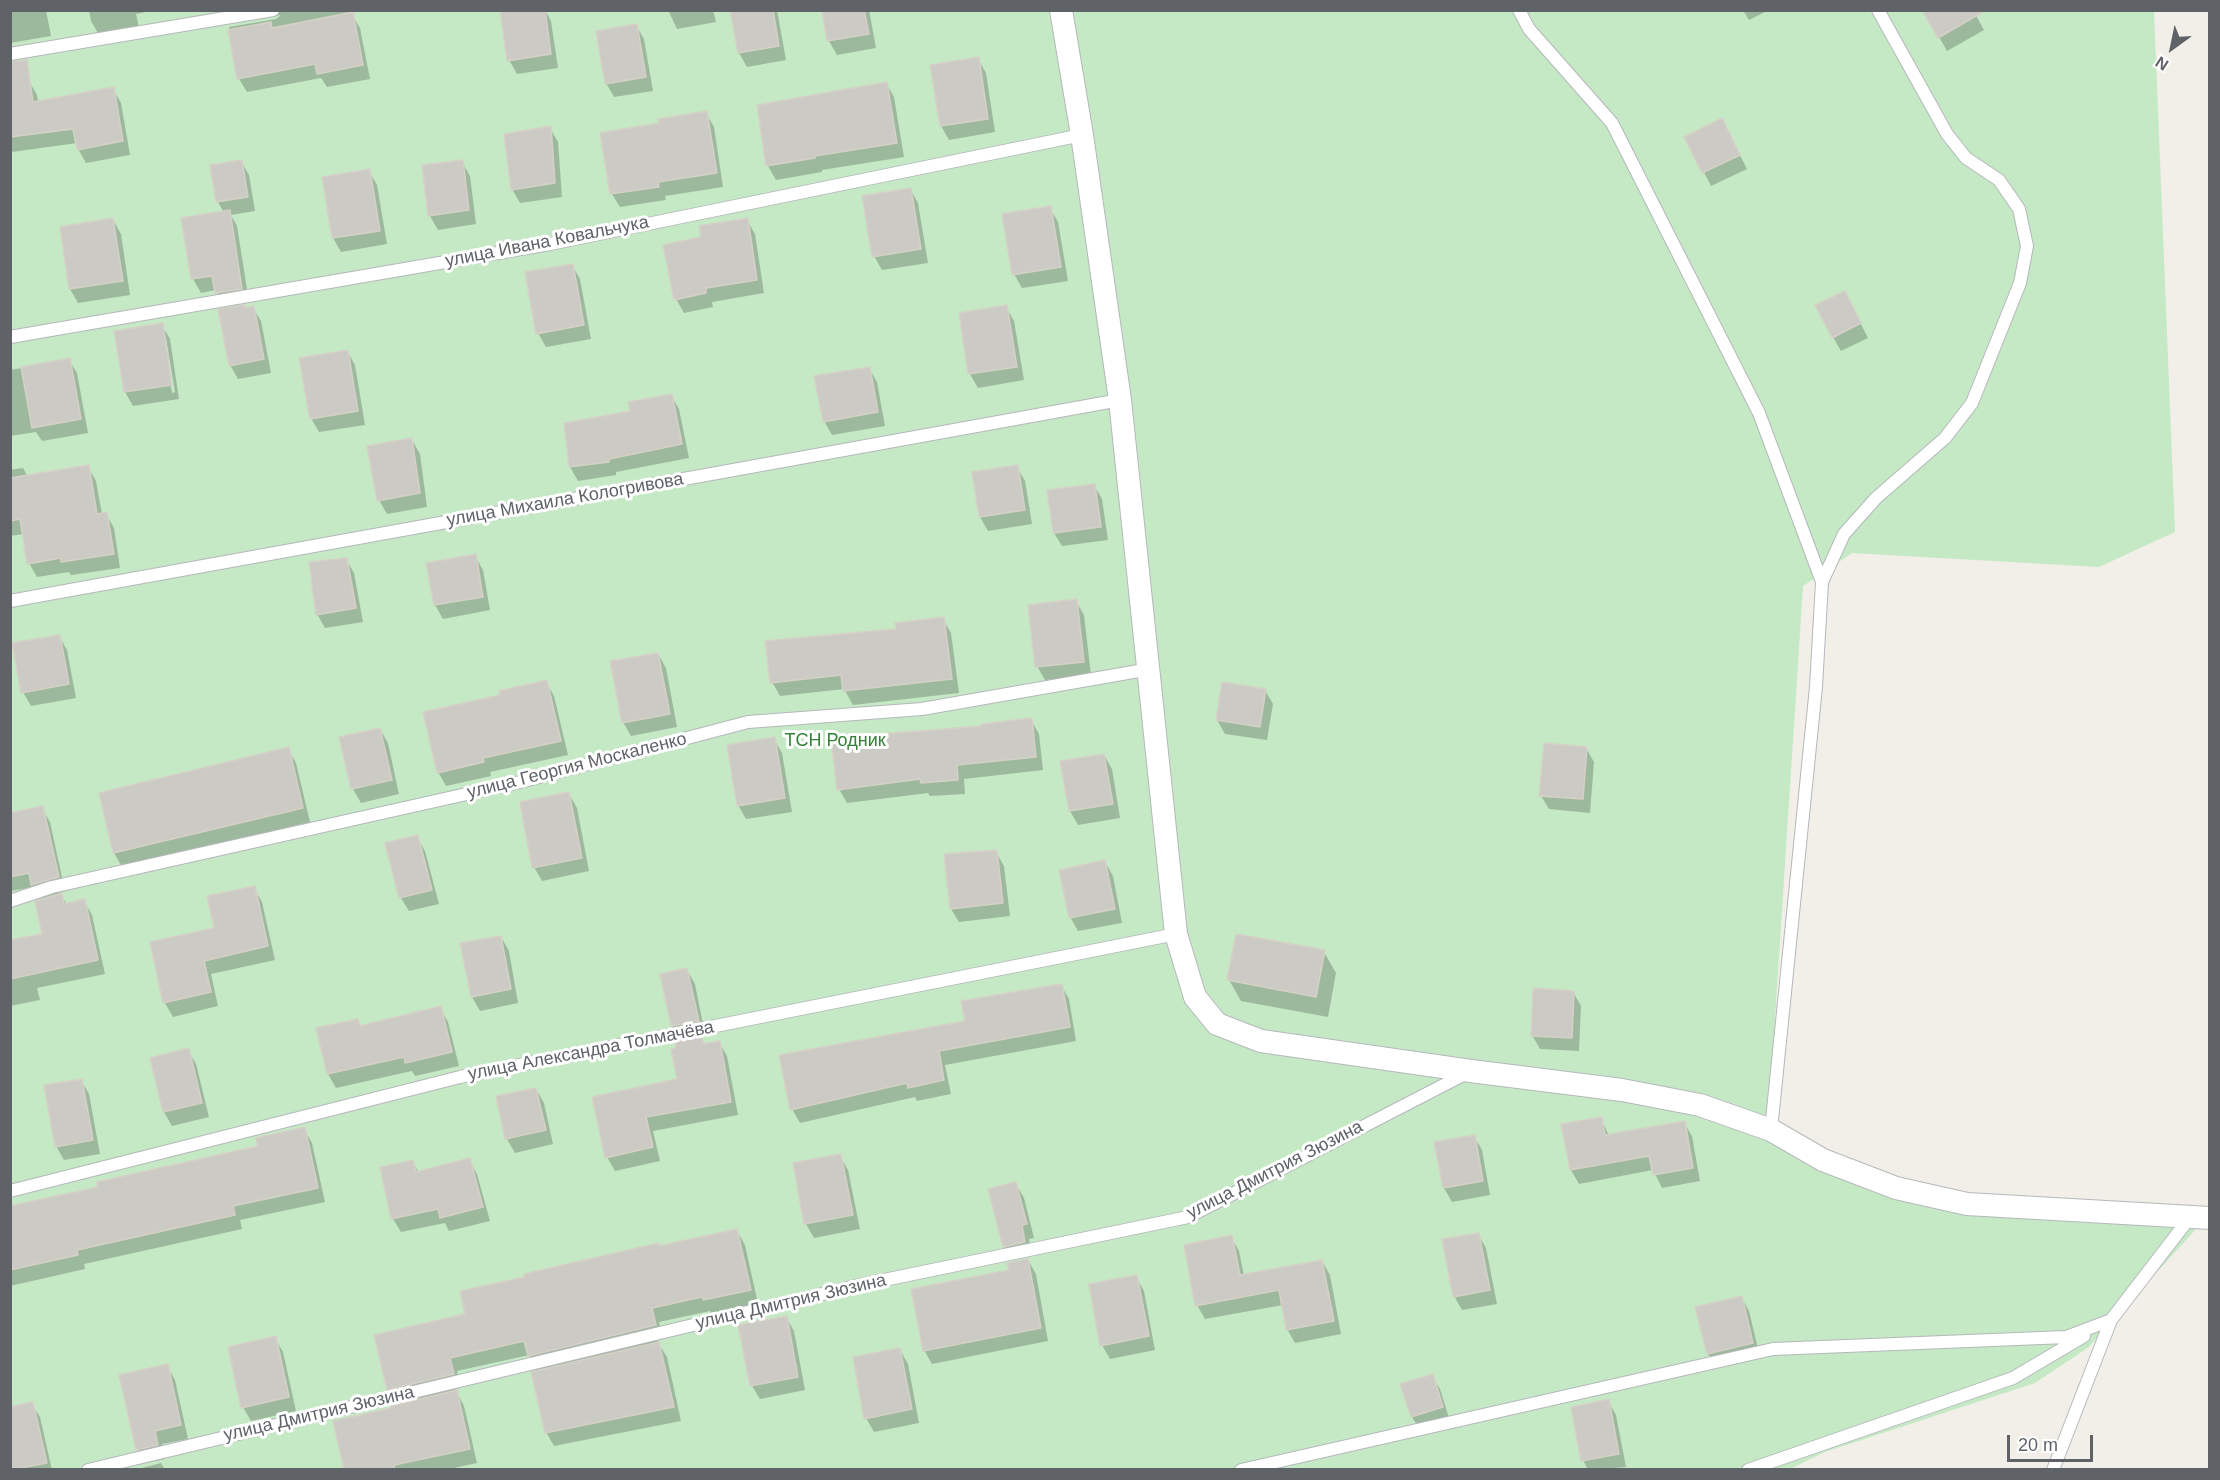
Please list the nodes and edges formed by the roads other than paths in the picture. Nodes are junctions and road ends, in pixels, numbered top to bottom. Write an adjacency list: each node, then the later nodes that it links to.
1 (273, 10): 5 (lane)
2 (1061, 10): 6 (street)
3 (1519, 10): 9 (lane)
4 (1878, 10): 9 (lane)
5 (10, 54)
6 (1082, 135): 7 (lane, улица Ивана Ковальчука); 8 (street)
7 (10, 337)
8 (1120, 400): 10 (lane, улица Михаила Кологривова); 11 (street)
9 (1822, 582): 15 (lane)
10 (10, 601)
11 (1150, 669): 12 (lane, улица Георгия Москаленко); 13 (street)
12 (10, 900)
13 (1176, 934): 14 (street); 16 (lane, улица Александра Толмачёва)
14 (1471, 1071): 15 (street); 19 (lane, улица Дмитрия Зюзина)
15 (1771, 1130): 17 (street)
16 (10, 1191)
17 (2200, 1217): 18 (lane)
18 (2110, 1320): 20 (lane); 21 (lane); 22 (lane)
19 (88, 1470)
20 (1241, 1470)
21 (1748, 1470)
22 (2053, 1470)

